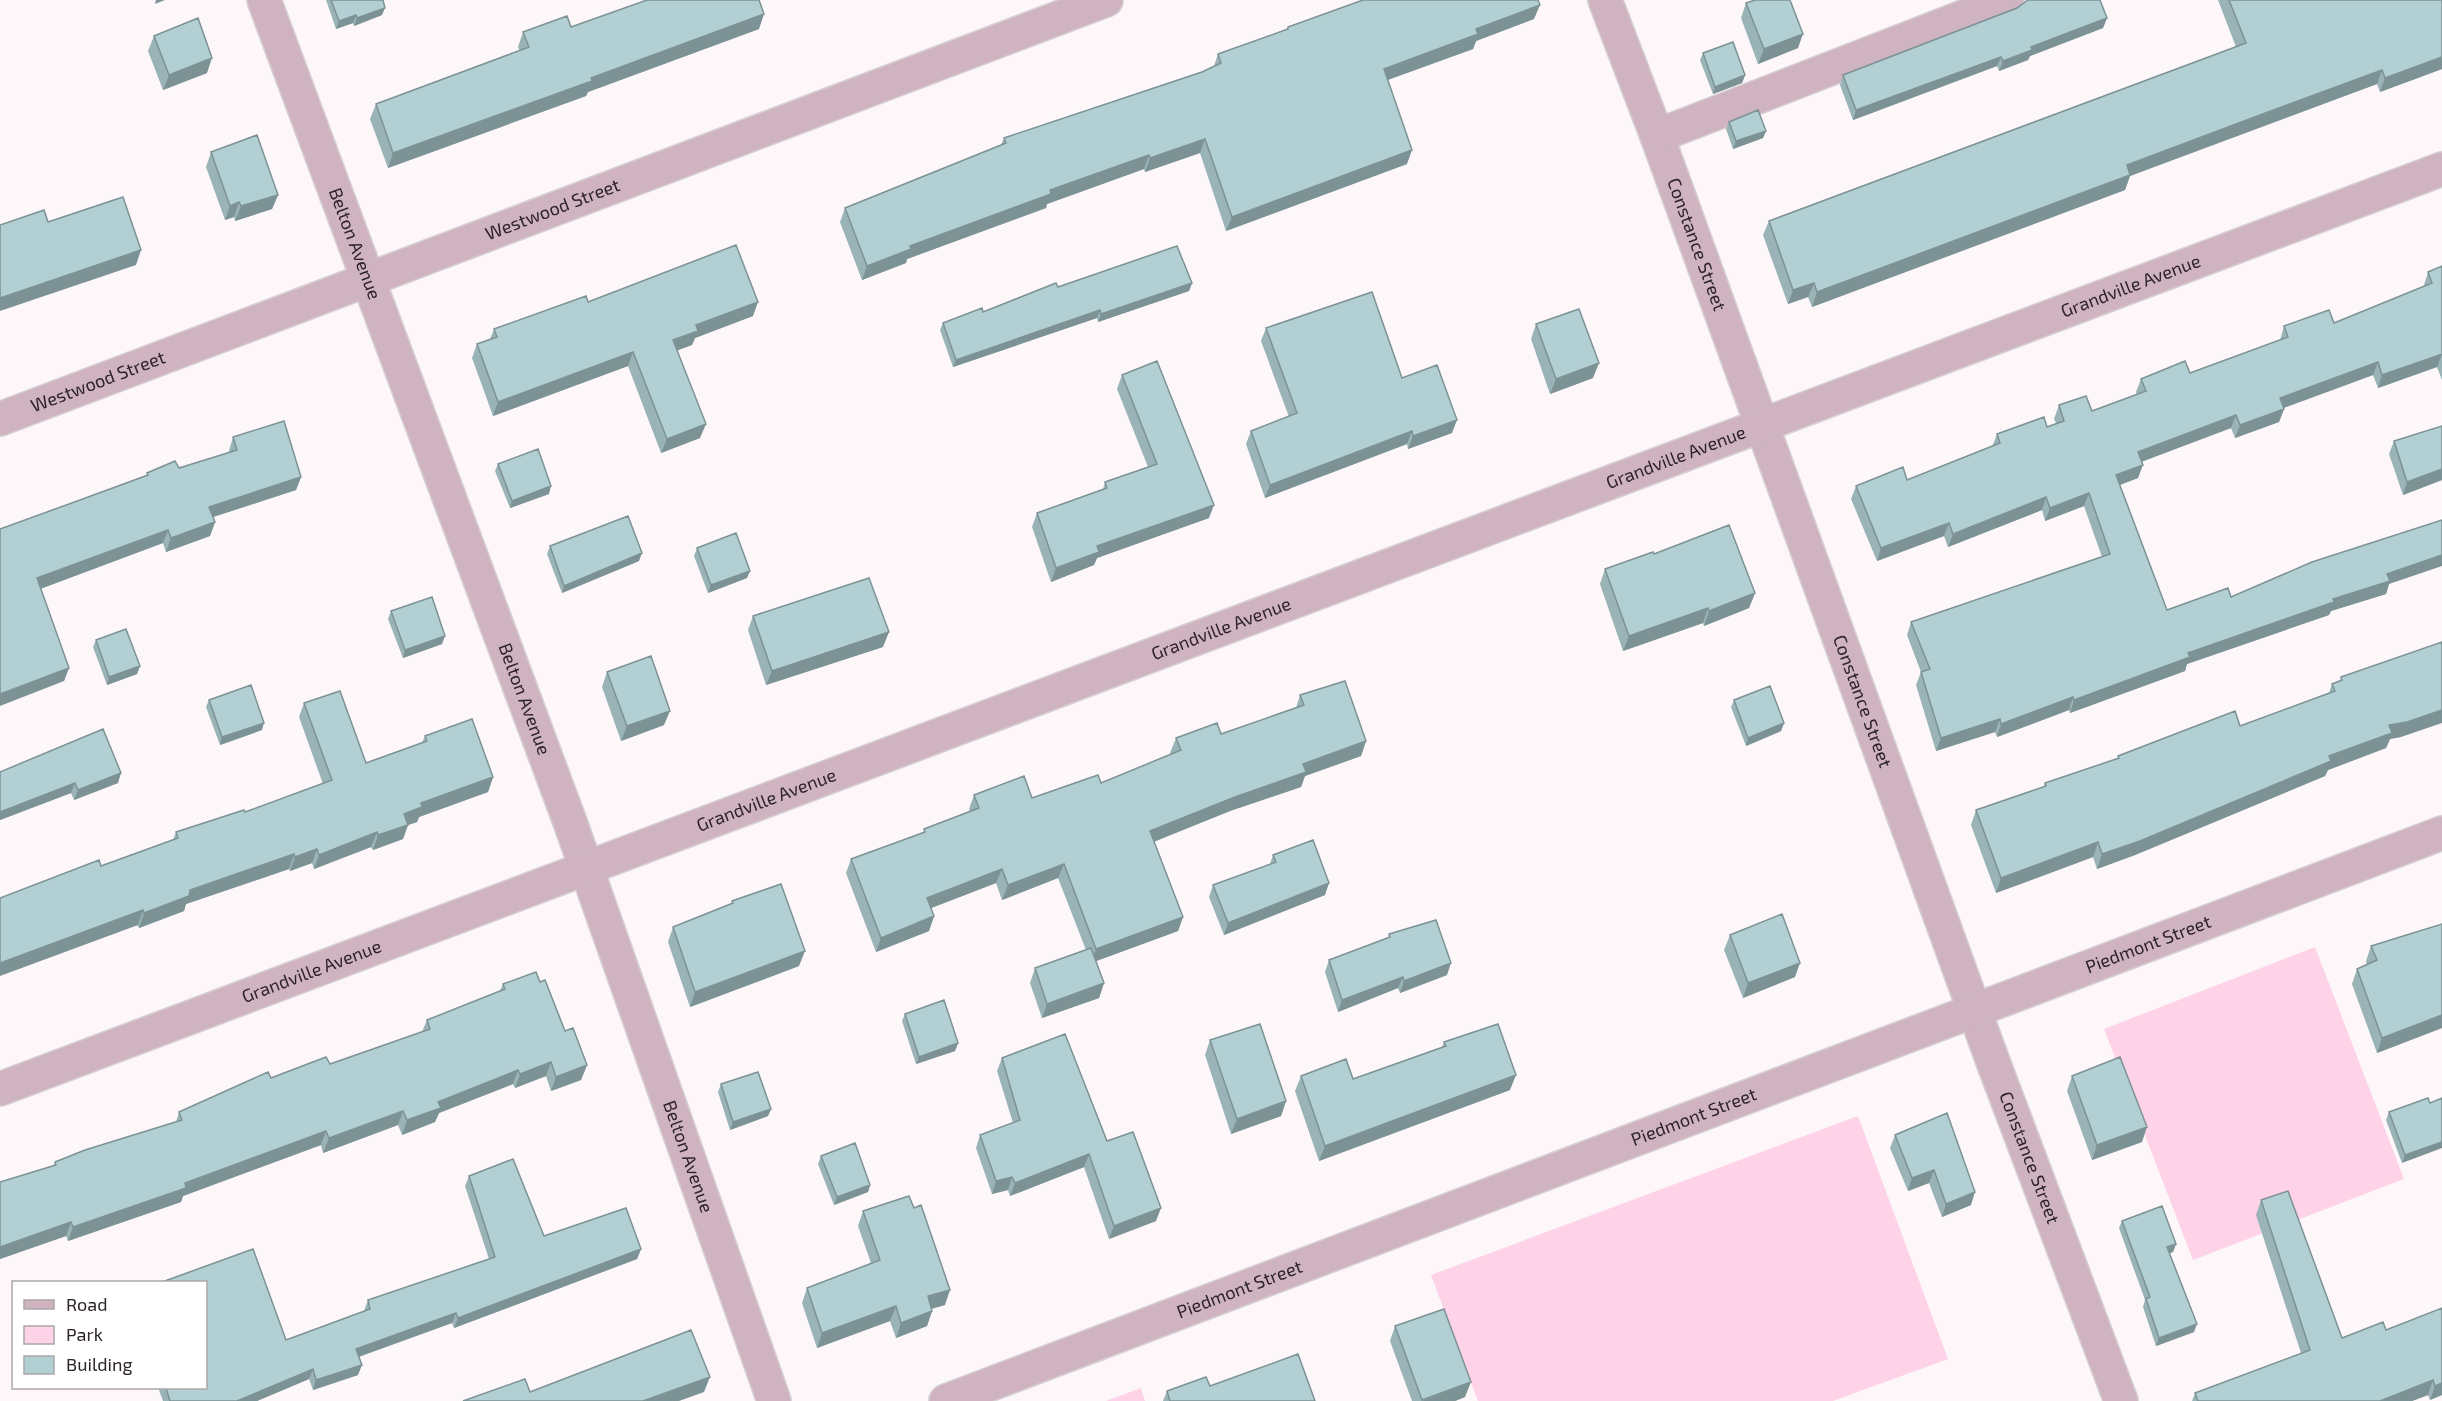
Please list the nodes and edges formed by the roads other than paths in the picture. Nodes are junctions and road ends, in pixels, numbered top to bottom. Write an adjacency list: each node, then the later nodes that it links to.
1 (264, 0): 7 (street, Belton Avenue)
2 (1106, 0): 7 (street, Westwood Street)
3 (1605, 0): 5 (street, Constance Street)
4 (2007, 0): 5 (street)
5 (1657, 136): 9 (street, Constance Street)
6 (2442, 170): 9 (street, Grandville Avenue)
7 (366, 280): 8 (street, Westwood Street); 11 (street, Belton Avenue)
8 (0, 419)
9 (1760, 426): 11 (street, Grandville Avenue); 12 (street, Constance Street)
10 (2442, 833): 12 (street, Piedmont Street)
11 (587, 869): 13 (street, Grandville Avenue); 14 (street, Belton Avenue)
12 (1974, 1009): 15 (street, Piedmont Street); 16 (street, Constance Street)
13 (0, 1089)
14 (774, 1401)
15 (946, 1401)
16 (2121, 1401)

